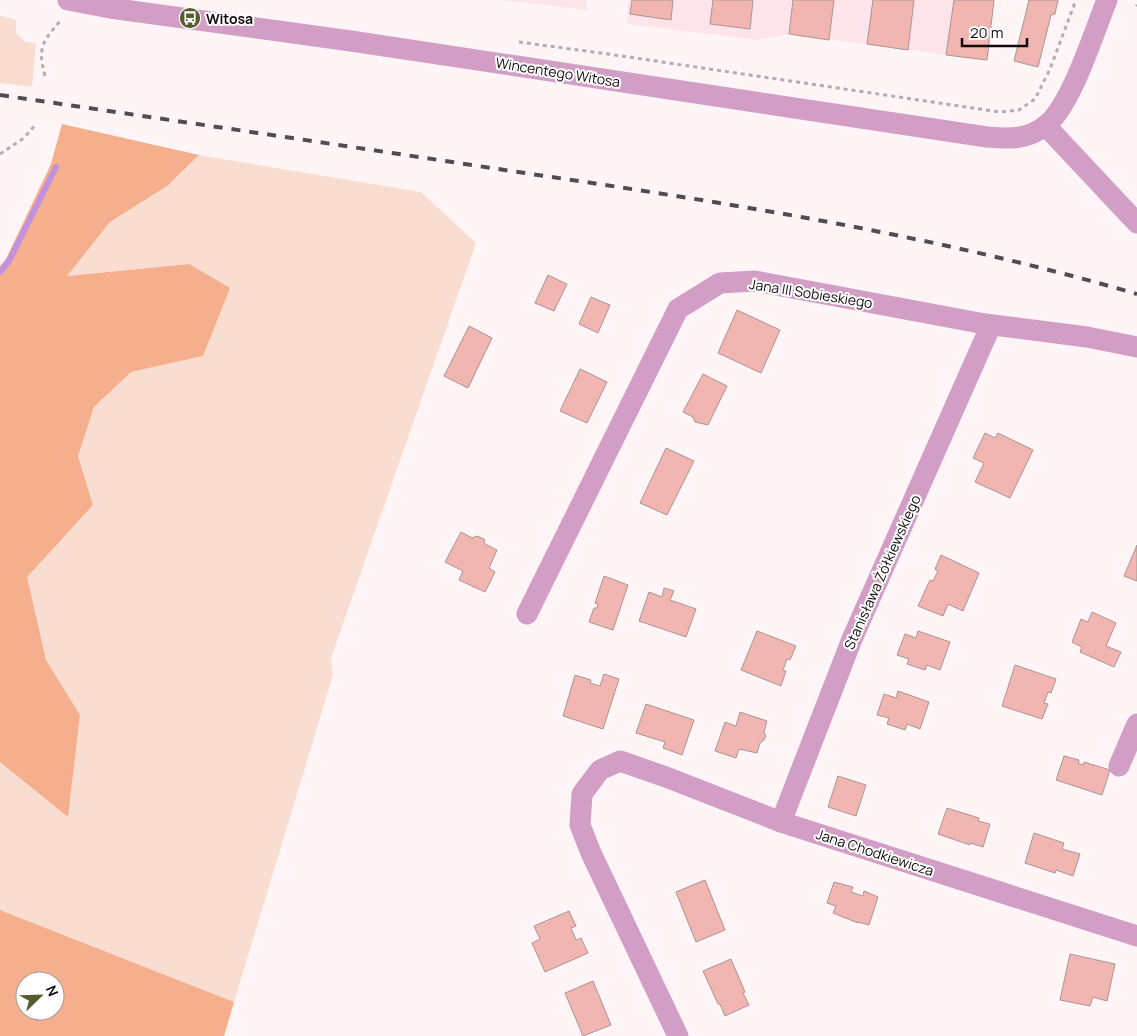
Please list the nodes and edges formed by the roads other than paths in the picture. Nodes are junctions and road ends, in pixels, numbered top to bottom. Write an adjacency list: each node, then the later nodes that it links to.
1 (1106, 0): 3 (street)
2 (75, 5): 3 (street, Wincentego Witosa)
3 (1046, 126): 4 (street)
4 (1137, 223)
5 (990, 325): 6 (street, Jana III Sobieskiego); 7 (street, Jana III Sobieskiego); 10 (street, Stanisława Żółkiewskiego)
6 (1137, 347)
7 (527, 614)
8 (1137, 724): 9 (street)
9 (1119, 766)
10 (780, 822): 11 (street, Jana Chodkiewicza); 12 (street, Jana Chodkiewicza)
11 (1135, 935)
12 (678, 1036)

